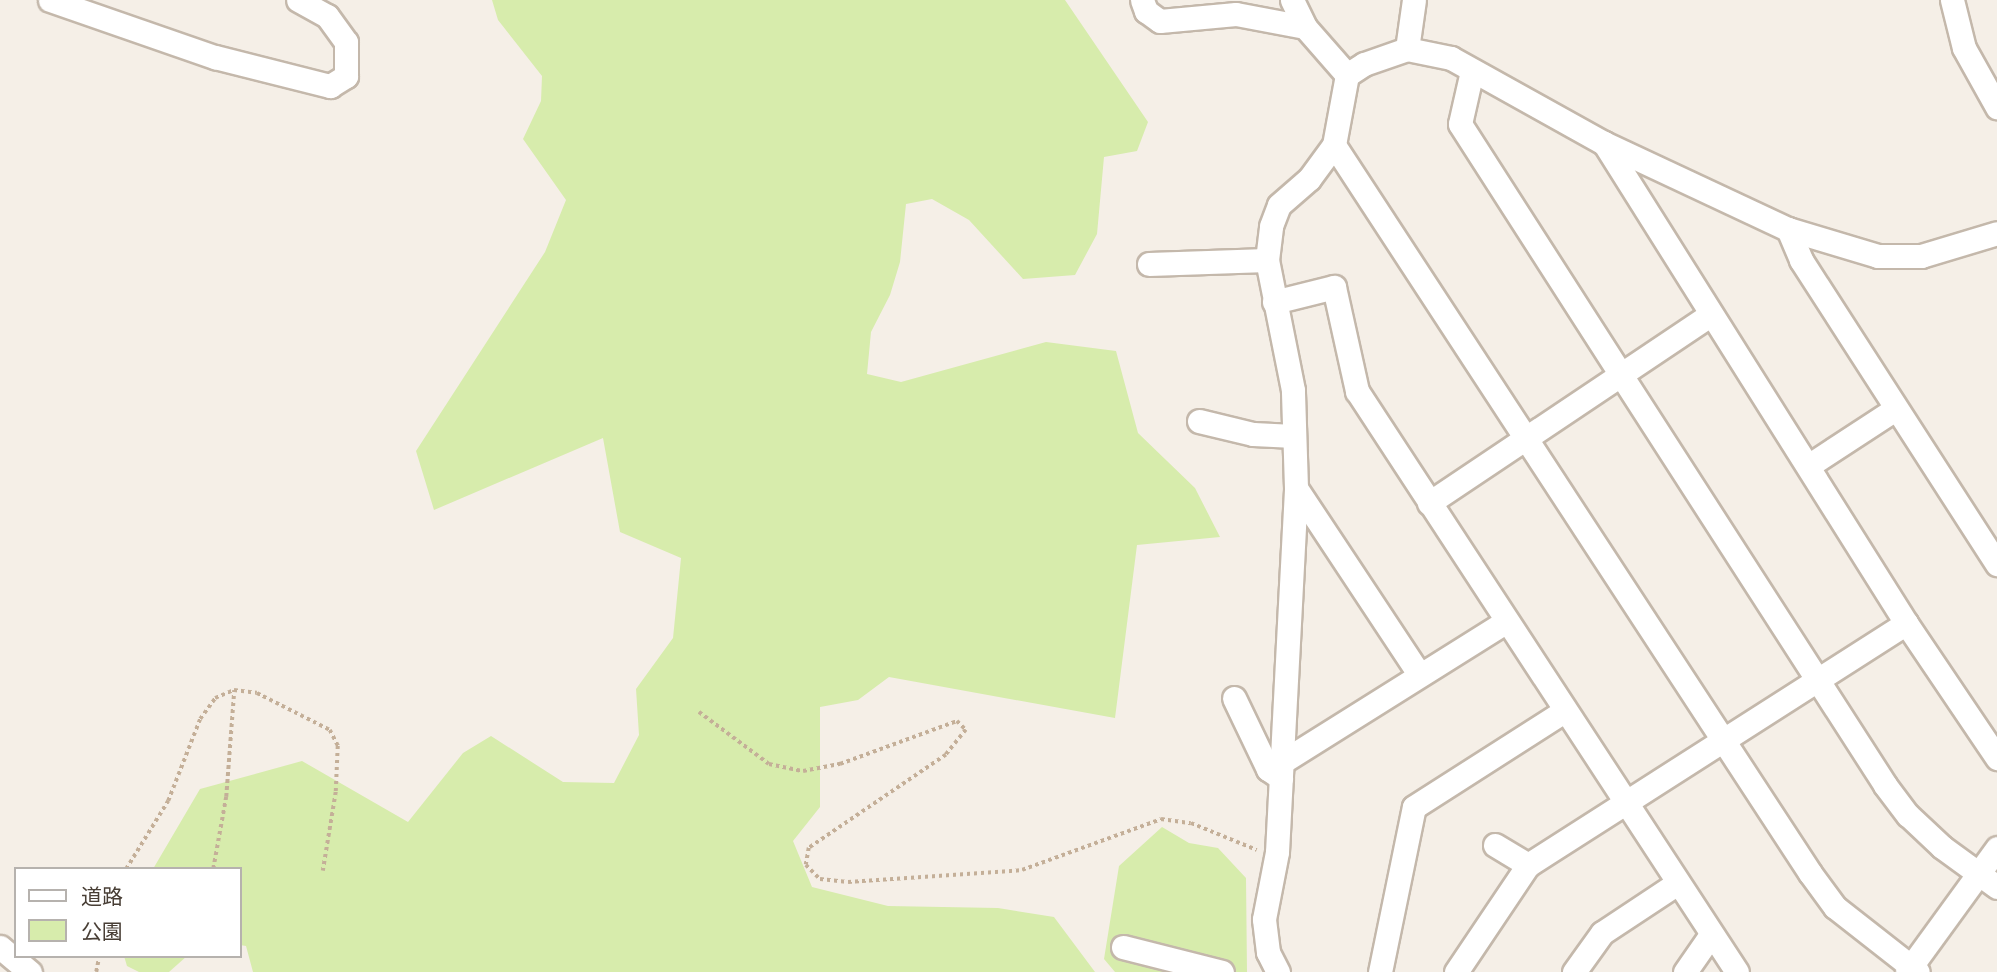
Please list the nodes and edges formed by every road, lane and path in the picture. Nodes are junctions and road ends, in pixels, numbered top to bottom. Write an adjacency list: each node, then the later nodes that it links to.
1 (50, 0): 2 (street)
2 (298, 0)
3 (1142, 0): 7 (street)
4 (1292, 0): 7 (street)
5 (1414, 0): 8 (street)
6 (1952, 0): 11 (street)
7 (1305, 27): 10 (street)
8 (1407, 49): 9 (street); 10 (street)
9 (1472, 71): 12 (street); 20 (street)
10 (1346, 75): 13 (street)
11 (1997, 107)
12 (1604, 144): 14 (street); 19 (street)
13 (1334, 145): 16 (street); 24 (street)
14 (1788, 229): 15 (street); 21 (street)
15 (1997, 233)
16 (1267, 260): 17 (street); 18 (street)
17 (1149, 264)
18 (1274, 302): 23 (street); 27 (street)
19 (1711, 314): 20 (street); 25 (street)
20 (1621, 375): 24 (street); 32 (street)
21 (1895, 409): 25 (street); 28 (street)
22 (1199, 421): 23 (street)
23 (1294, 436): 26 (street)
24 (1528, 437): 27 (street); 37 (street)
25 (1808, 466): 30 (street)
26 (1296, 488): 31 (street); 39 (street)
27 (1430, 503): 29 (street)
28 (1997, 564)
29 (1505, 622): 31 (street); 35 (street)
30 (1906, 623): 32 (street); 38 (street)
31 (1420, 675): 39 (street)
32 (1819, 678): 37 (street); 48 (street)
33 (234, 690): 45 (path); 46 (path); 47 (path)
34 (1234, 698): 39 (street)
35 (1564, 711): 40 (street); 57 (street)
36 (699, 712): 43 (path)
37 (1723, 739): 40 (street); 53 (street)
38 (1997, 758)
39 (1281, 770): 56 (street)
40 (1625, 801): 44 (street); 49 (street)
41 (1495, 845): 44 (street)
42 (1997, 848): 48 (street)
43 (1258, 850)
44 (1528, 865): 58 (street)
45 (127, 867)
46 (212, 867)
47 (323, 872)
48 (1988, 881): 53 (street)
49 (1676, 884): 50 (street); 59 (street)
50 (1710, 936): 60 (street); 61 (street)
51 (0, 947): 54 (street)
52 (1123, 947): 55 (street)
53 (1912, 970)
54 (30, 972)
55 (1222, 972)
56 (1280, 972)
57 (1381, 972)
58 (1456, 972)
59 (1574, 972)
60 (1685, 972)
61 (1737, 972)

